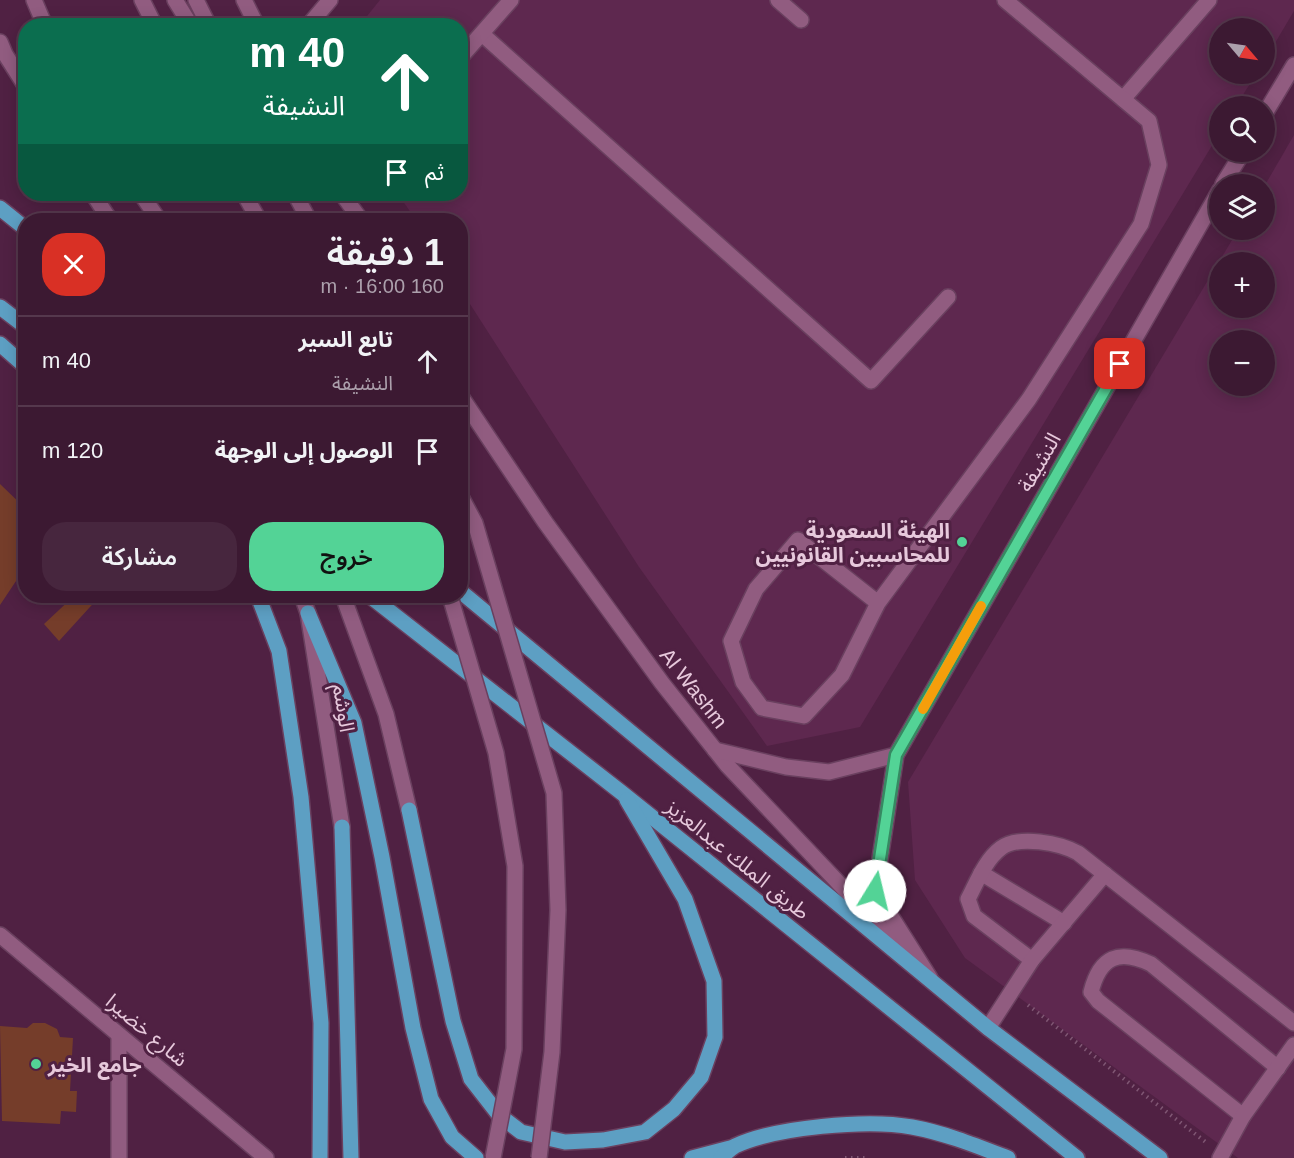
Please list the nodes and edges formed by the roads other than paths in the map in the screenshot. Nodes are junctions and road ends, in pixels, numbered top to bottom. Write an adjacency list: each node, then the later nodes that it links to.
1 (33, 0): 12 (street)
2 (142, 0): 13 (street)
3 (175, 0): 14 (street)
4 (196, 0): 15 (street)
5 (207, 0): 16 (street)
6 (244, 0): 17 (street)
7 (330, 0): 18 (street)
8 (511, 0): 20 (street)
9 (778, 0): 19 (street)
10 (1005, 0): 26 (street)
11 (1209, 0): 26 (street)
12 (41, 18)
13 (151, 18)
14 (186, 18)
15 (205, 18)
16 (215, 18)
17 (253, 18)
18 (315, 18)
19 (801, 20)
20 (482, 34): 22 (street); 30 (street)
21 (0, 42): 24 (street)
22 (468, 49)
23 (1294, 65): 25 (street)
24 (18, 74)
25 (1275, 97)
26 (1123, 99): 43 (street)
27 (0, 208): 29 (main road)
28 (1209, 209): 46 (street, النشيفة)
29 (18, 223)
30 (948, 297)
31 (0, 307): 32 (main road)
32 (18, 321)
33 (0, 344): 34 (main road)
34 (18, 360)
35 (468, 408): 45 (street, Al Washm)
36 (468, 509): 70 (street, bridge)
37 (468, 598): 55 (main road, طريق الملك عبدالعزيز)
38 (261, 603): 66 (main road)
39 (305, 603): 44 (street, الوشم)
40 (346, 603): 48 (street)
41 (379, 603): 47 (main road, طريق الملك عبدالعزيز)
42 (452, 603): 69 (street, bridge)
43 (878, 603): 43 (street)
44 (309, 613): 49 (street, الوشم); 68 (main road)
45 (715, 750): 46 (street); 55 (street, Al Washm)
46 (896, 755): 55 (street)
47 (622, 792): 48 (main road); 74 (main road, طريق الملك عبدالعزيز)
48 (409, 810)
49 (342, 827): 67 (main road)
50 (981, 873): 51 (street); 52 (street); 54 (street)
51 (1105, 874): 52 (street); 56 (street)
52 (1064, 923): 54 (street)
53 (0, 935): 58 (street, شارع خضيرا)
54 (1032, 960): 57 (street)
55 (931, 979): 57 (main road, طريق الملك عبدالعزيز)
56 (1294, 1023)
57 (988, 1028): 75 (main road, طريق الملك عبدالعزيز)
58 (119, 1035): 64 (street); 65 (street, شارع خضيرا)
59 (1294, 1045): 60 (street)
60 (1278, 1068): 61 (street); 61 (street)
61 (1243, 1116): 63 (street)
62 (734, 1147): 71 (main road); 72 (main road); 73 (main road)
63 (1221, 1156)
64 (119, 1158)
65 (266, 1158)
66 (320, 1158)
67 (351, 1158)
68 (476, 1158)
69 (493, 1158)
70 (539, 1158)
71 (692, 1158)
72 (720, 1158)
73 (1008, 1158)
74 (1077, 1158)
75 (1160, 1158)

